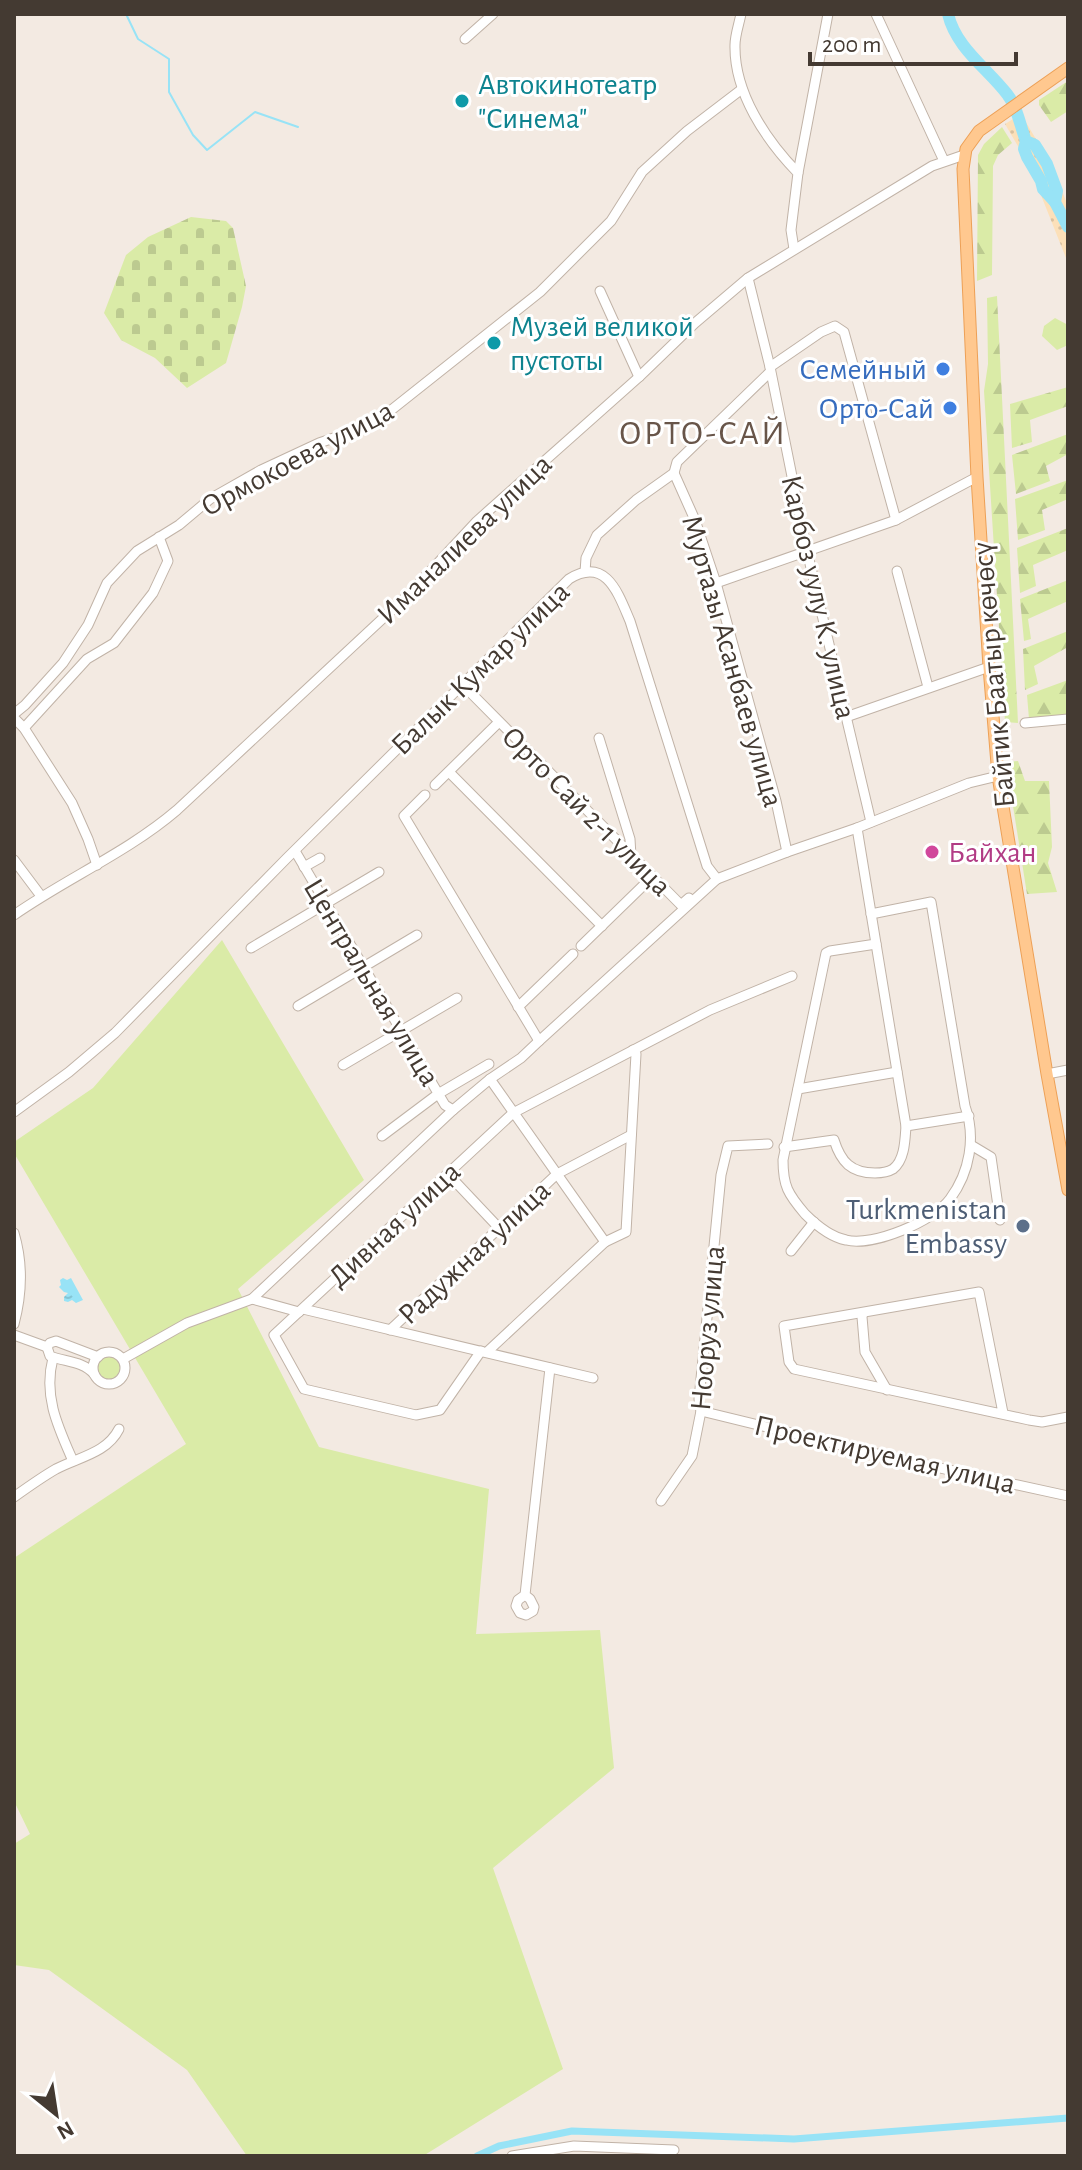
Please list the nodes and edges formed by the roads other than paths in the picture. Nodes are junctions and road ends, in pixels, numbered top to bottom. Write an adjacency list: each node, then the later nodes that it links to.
1 (493, 14): 5 (street)
2 (741, 14): 7 (street)
3 (828, 14): 12 (street)
4 (876, 14): 11 (street)
5 (465, 39)
6 (1068, 68): 10 (main road)
7 (742, 89): 8 (street, Ормокоева улица); 9 (street)
8 (726, 102): 9 (street); 21 (street, Ормокоева улица)
9 (755, 113): 12 (street)
10 (964, 155): 11 (street, Иманалиева улица); 19 (main road, Байтик Баатыр көчөсү)
11 (944, 161): 13 (street, Иманалиева улица)
12 (798, 173): 13 (street)
13 (794, 249): 14 (street, Иманалиева улица)
14 (748, 278): 16 (street, Карбоз уулу К. улица); 17 (street, Иманалиева улица)
15 (600, 291): 17 (street)
16 (770, 369): 18 (street); 20 (street); 22 (street, Карбоз уулу К. улица)
17 (639, 377): 47 (street, Иманалиева улица)
18 (674, 473): 24 (street); 25 (street, Муртазы Асанбаев улица)
19 (977, 477): 20 (street); 26 (main road, Байтик Баатыр көчөсү)
20 (896, 520): 22 (street)
21 (159, 537): 29 (street, Ормокоева улица); 34 (street)
22 (807, 551): 25 (street); 30 (street, Карбоз уулу К. улица)
23 (897, 571): 28 (street)
24 (585, 572): 27 (street, Балык Кумар улица); 51 (street, Балык Кумар улица)
25 (716, 583): 43 (street, Муртазы Асанбаев улица)
26 (989, 667): 28 (street); 37 (main road, Байтик Баатыр көчөсү)
27 (463, 685): 32 (street, Орто Сай 2-1 улица); 42 (street, Балык Кумар улица)
28 (928, 687): 30 (street)
29 (14, 716): 34 (street)
30 (846, 717): 40 (street, Карбоз уулу К. улица)
31 (1068, 719): 33 (street)
32 (499, 722): 36 (street); 44 (street, Орто Сай 2-1 улица)
33 (1025, 723)
34 (24, 728): 47 (street)
35 (599, 738): 44 (street)
36 (449, 772): 38 (street); 56 (street)
37 (998, 776): 40 (street); 74 (main road, Байтик Баатыр көчөсү)
38 (435, 785)
39 (425, 795): 66 (street)
40 (871, 822): 41 (street)
41 (857, 828): 43 (street); 54 (street)
42 (295, 851): 48 (street, Центральная улица); 79 (street, Балык Кумар улица)
43 (787, 852): 51 (street)
44 (631, 856): 50 (street, Орто Сай 2-1 улица)
45 (320, 858): 48 (street)
46 (14, 860): 52 (street)
47 (97, 865): 52 (street, Иманалиева улица)
48 (304, 867): 53 (street, Центральная улица)
49 (379, 872): 53 (street)
50 (652, 877): 51 (street, Орто Сай 2-1 улица); 56 (street)
51 (715, 877): 68 (street)
52 (41, 896): 55 (street, Иманалиева улица)
53 (325, 904): 60 (street); 62 (street, Центральная улица)
54 (871, 914): 58 (street); 81 (street)
55 (14, 915)
56 (602, 926): 59 (street)
57 (417, 935): 62 (street)
58 (876, 944): 73 (street); 76 (street)
59 (581, 946)
60 (251, 948)
61 (573, 954): 66 (street)
62 (363, 967): 65 (street); 67 (street, Центральная улица)
63 (792, 976): 69 (street, Дивная улица)
64 (457, 998): 67 (street)
65 (298, 1006)
66 (518, 1007): 68 (street)
67 (401, 1030): 71 (street); 77 (street, Центральная улица)
68 (539, 1041): 75 (street)
69 (633, 1050): 80 (street, Дивная улица); 83 (street)
70 (489, 1064): 77 (street)
71 (343, 1065)
72 (1068, 1070): 74 (street)
73 (897, 1072): 76 (street); 82 (street)
74 (1047, 1074): 90 (main road, Байтик Баатыр көчөсү)
75 (490, 1079): 78 (street); 80 (street)
76 (798, 1089): 87 (street)
77 (438, 1094): 78 (street, Центральная улица); 84 (street)
78 (453, 1110): 97 (street)
79 (14, 1112)
80 (513, 1113): 88 (street, Дивная улица); 89 (street)
81 (969, 1116): 82 (street); 86 (street)
82 (906, 1126): 87 (street)
83 (631, 1135): 89 (street, Радужная улица); 95 (street)
84 (382, 1136)
85 (768, 1144): 112 (street, Нооруз улица)
86 (971, 1145): 91 (street); 92 (street)
87 (784, 1147): 92 (street)
88 (448, 1174): 93 (street); 98 (street, Дивная улица)
89 (557, 1174): 93 (street, Радужная улица); 95 (street)
90 (1068, 1190)
91 (1000, 1220)
92 (814, 1222): 96 (street)
93 (499, 1228): 101 (street, Радужная улица)
94 (14, 1233): 100 (street)
95 (605, 1242): 104 (street)
96 (791, 1251)
97 (252, 1299): 98 (street); 107 (street)
98 (301, 1311): 101 (street); 104 (street, Дивная улица)
99 (863, 1313): 111 (street); 111 (street); 113 (street)
100 (14, 1324)
101 (390, 1330): 104 (street)
102 (14, 1335): 103 (street)
103 (47, 1347): 105 (street); 106 (street)
104 (484, 1352): 108 (street)
105 (98, 1357): 107 (street); 109 (street)
106 (53, 1358): 109 (street); 116 (street)
107 (123, 1359): 109 (street)
108 (550, 1368): 110 (street); 120 (street)
109 (94, 1374)
110 (593, 1378)
111 (887, 1390): 113 (street)
112 (701, 1411): 117 (street, Проектируемая улица); 119 (street, Нооруз улица)
113 (1003, 1413): 114 (street)
114 (1068, 1417)
115 (119, 1429): 116 (street)
116 (73, 1461): 118 (street)
117 (1068, 1496)
118 (14, 1497)
119 (661, 1501)
120 (525, 1595)
121 (674, 2150): 122 (street)
122 (512, 2156)

